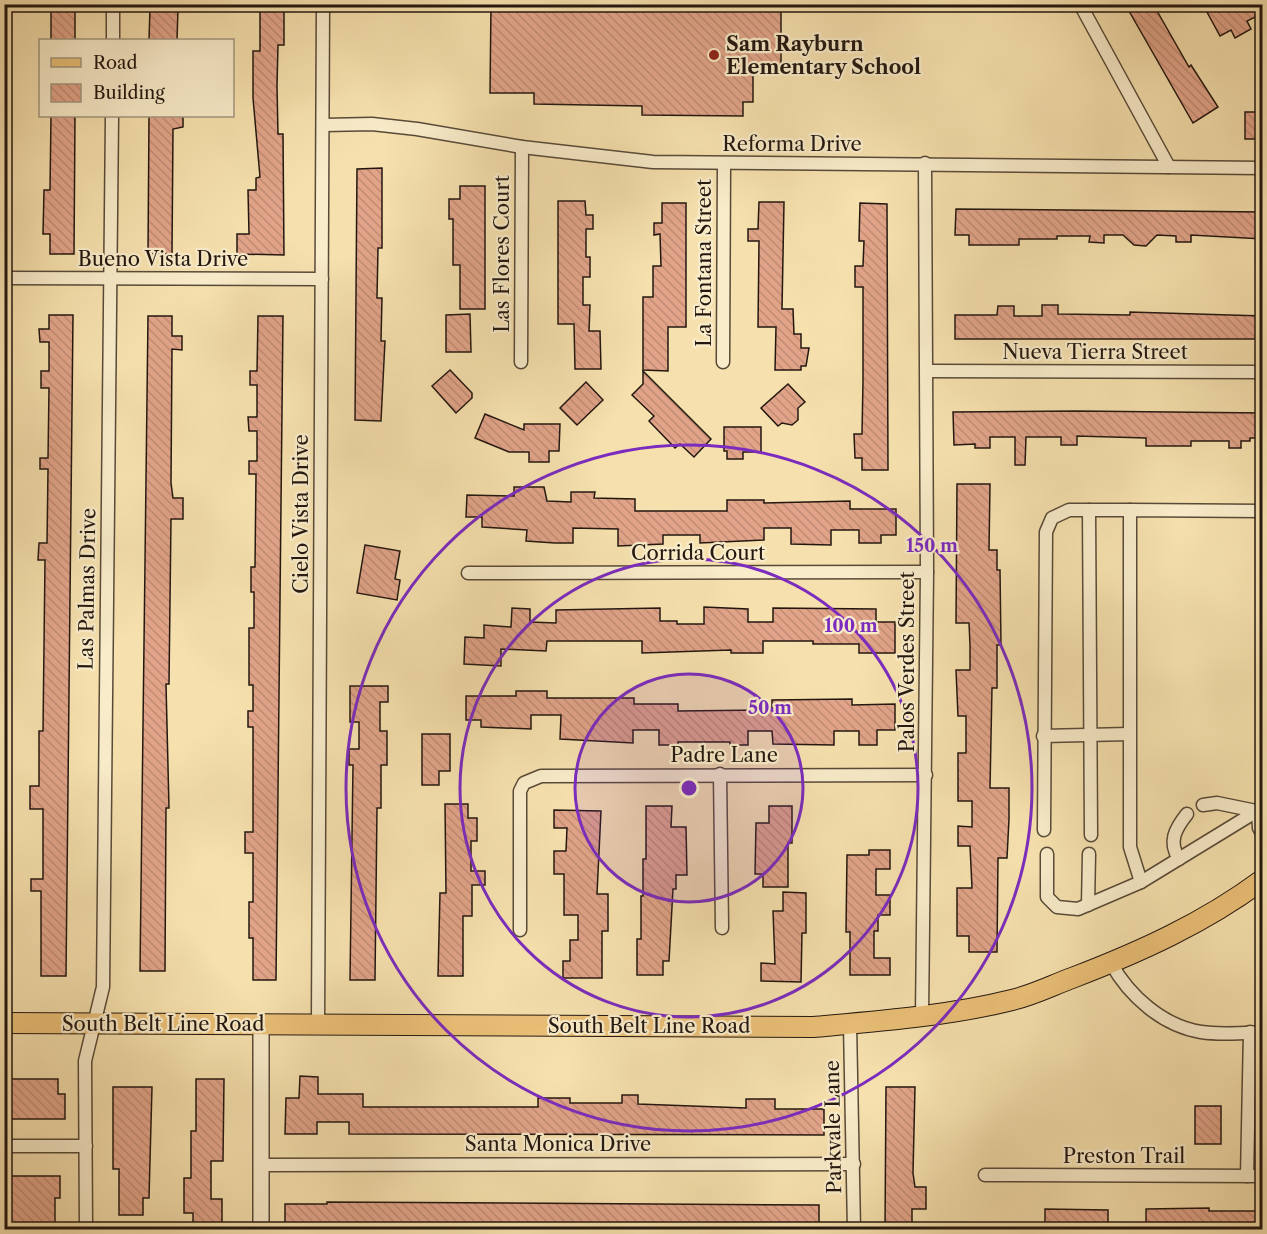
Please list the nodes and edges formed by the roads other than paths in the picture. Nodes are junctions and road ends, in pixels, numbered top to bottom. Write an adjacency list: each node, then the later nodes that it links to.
1 (113, 4): 4 (street)
2 (324, 4): 6 (street, Cielo Vista Drive)
3 (1080, 4): 10 (street)
4 (112, 39)
5 (112, 117): 13 (street, Las Palmas Drive)
6 (324, 125): 7 (street, Reforma Drive); 14 (street, Cielo Vista Drive)
7 (522, 147): 9 (street, Reforma Drive); 15 (street, Las Flores Court)
8 (925, 163): 9 (street, Reforma Drive); 10 (street, Reforma Drive); 17 (street, Palos Verdes Street)
9 (724, 164): 16 (street, La Fontana Street)
10 (1169, 167): 11 (street, Reforma Drive)
11 (1263, 168)
12 (4, 278): 13 (street, Bueno Vista Drive)
13 (111, 278): 14 (street, Bueno Vista Drive); 46 (street, Las Palmas Drive)
14 (322, 279): 49 (street, Cielo Vista Drive)
15 (521, 362)
16 (723, 362)
17 (927, 371): 18 (street, Nueva Tierra Street); 22 (street, Palos Verdes Street)
18 (1263, 372)
19 (1089, 510): 20 (street); 25 (street); 26 (street)
20 (1130, 510): 21 (street); 24 (street)
21 (1263, 511)
22 (927, 572): 23 (street, Corrida Court); 28 (street, Palos Verdes Street)
23 (468, 573)
24 (1130, 734): 25 (street); 39 (street)
25 (1090, 735): 26 (street); 34 (street)
26 (1043, 736): 32 (street)
27 (720, 774): 28 (street, Padre Lane); 41 (street); 42 (street, Padre Lane)
28 (926, 775): 44 (street, Palos Verdes Street)
29 (1203, 805): 30 (street)
30 (1261, 811): 33 (street); 37 (street)
31 (1187, 814): 37 (street)
32 (1044, 830)
33 (1263, 833)
34 (1091, 835)
35 (1047, 854): 40 (street)
36 (1089, 854): 40 (street)
37 (1179, 859): 39 (street)
38 (1263, 880): 43 (main road, South Belt Line Road)
39 (1141, 882): 40 (street)
40 (1088, 905)
41 (722, 928)
42 (520, 930)
43 (1111, 963): 44 (main road, South Belt Line Road); 50 (street)
44 (922, 1016): 48 (main road, South Belt Line Road)
45 (4, 1023): 46 (main road, South Belt Line Road)
46 (95, 1024): 47 (main road, South Belt Line Road); 52 (street, Las Palmas Drive)
47 (261, 1024): 49 (main road, South Belt Line Road); 54 (street)
48 (850, 1024): 49 (main road, South Belt Line Road); 53 (street, Parkvale Lane)
49 (318, 1025)
50 (1256, 1032): 56 (street)
51 (4, 1146): 52 (street)
52 (86, 1146): 58 (street, Las Palmas Drive)
53 (854, 1164): 54 (street, Santa Monica Drive); 60 (street, Parkvale Lane)
54 (261, 1165): 59 (street)
55 (986, 1175): 56 (street, Preston Trail)
56 (1246, 1176): 57 (street, Preston Trail)
57 (1263, 1176)
58 (86, 1230)
59 (261, 1230)
60 (854, 1230)

